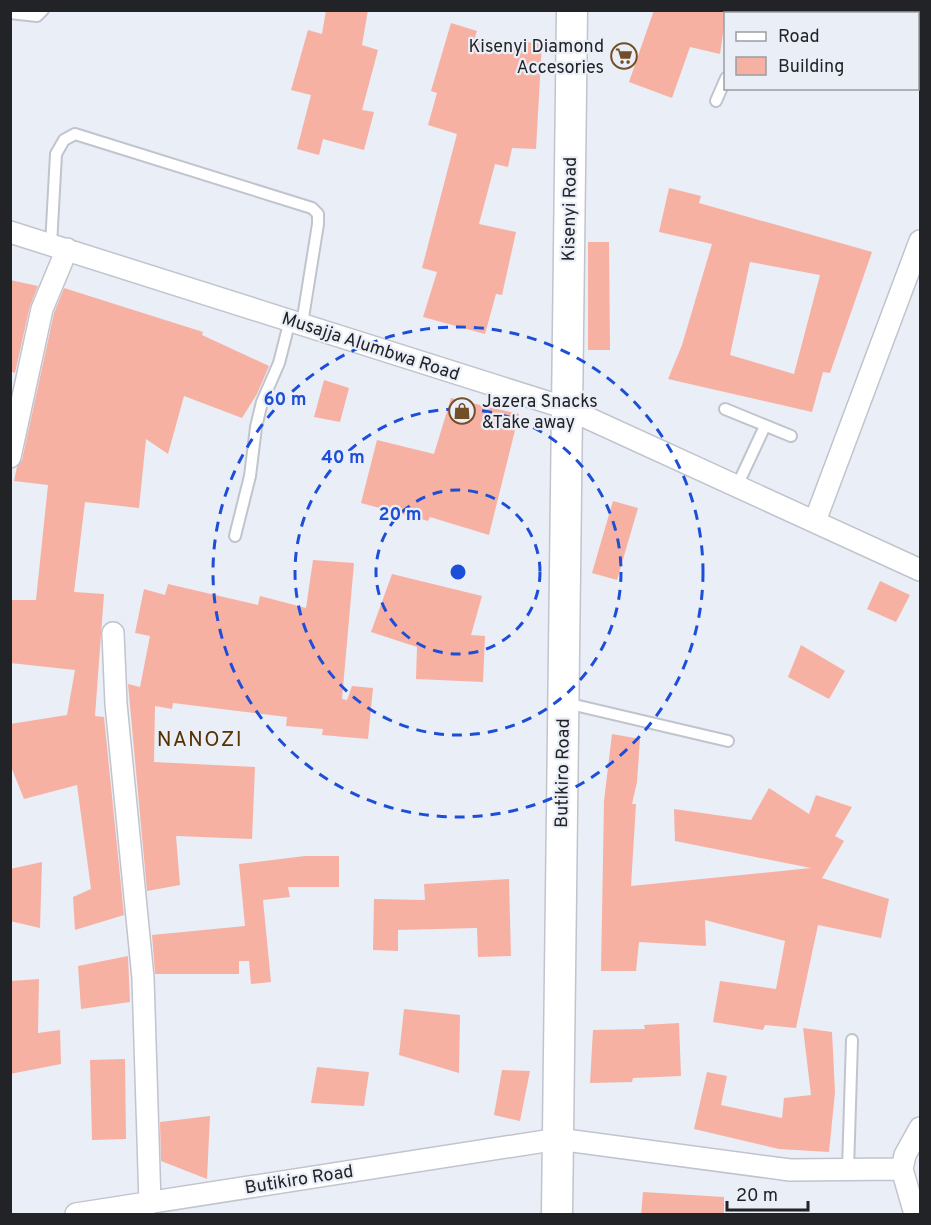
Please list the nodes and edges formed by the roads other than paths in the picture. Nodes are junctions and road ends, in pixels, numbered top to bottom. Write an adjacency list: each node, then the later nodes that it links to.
1 (43, 10): 3 (lane)
2 (572, 10): 10 (main road, Kisenyi Road)
3 (10, 13)
4 (724, 83): 5 (lane)
5 (716, 101)
6 (10, 232): 8 (street, Musajja Alumbwa Road)
7 (921, 241): 16 (street)
8 (59, 247): 9 (street, Musajja Alumbwa Road); 9 (lane); 14 (street)
9 (296, 322): 10 (street, Musajja Alumbwa Road); 17 (lane)
10 (566, 408): 15 (street, Musajja Alumbwa Road); 20 (main road, Butikiro Road)
11 (725, 409): 12 (lane)
12 (765, 426): 13 (lane); 15 (lane)
13 (791, 436)
14 (10, 457)
15 (737, 486): 16 (street, Musajja Alumbwa Road)
16 (815, 521): 18 (street, Musajja Alumbwa Road)
17 (235, 536)
18 (921, 570)
19 (113, 633): 27 (street)
20 (563, 703): 21 (lane); 24 (main road, Butikiro Road)
21 (728, 741)
22 (852, 1040): 25 (lane)
23 (921, 1128): 26 (street)
24 (558, 1139): 25 (street); 27 (street, Butikiro Road); 29 (main road, Butikiro Road)
25 (848, 1169): 26 (street)
26 (902, 1169): 30 (street)
27 (150, 1203): 28 (street, Butikiro Road)
28 (76, 1215)
29 (557, 1215)
30 (915, 1215)

